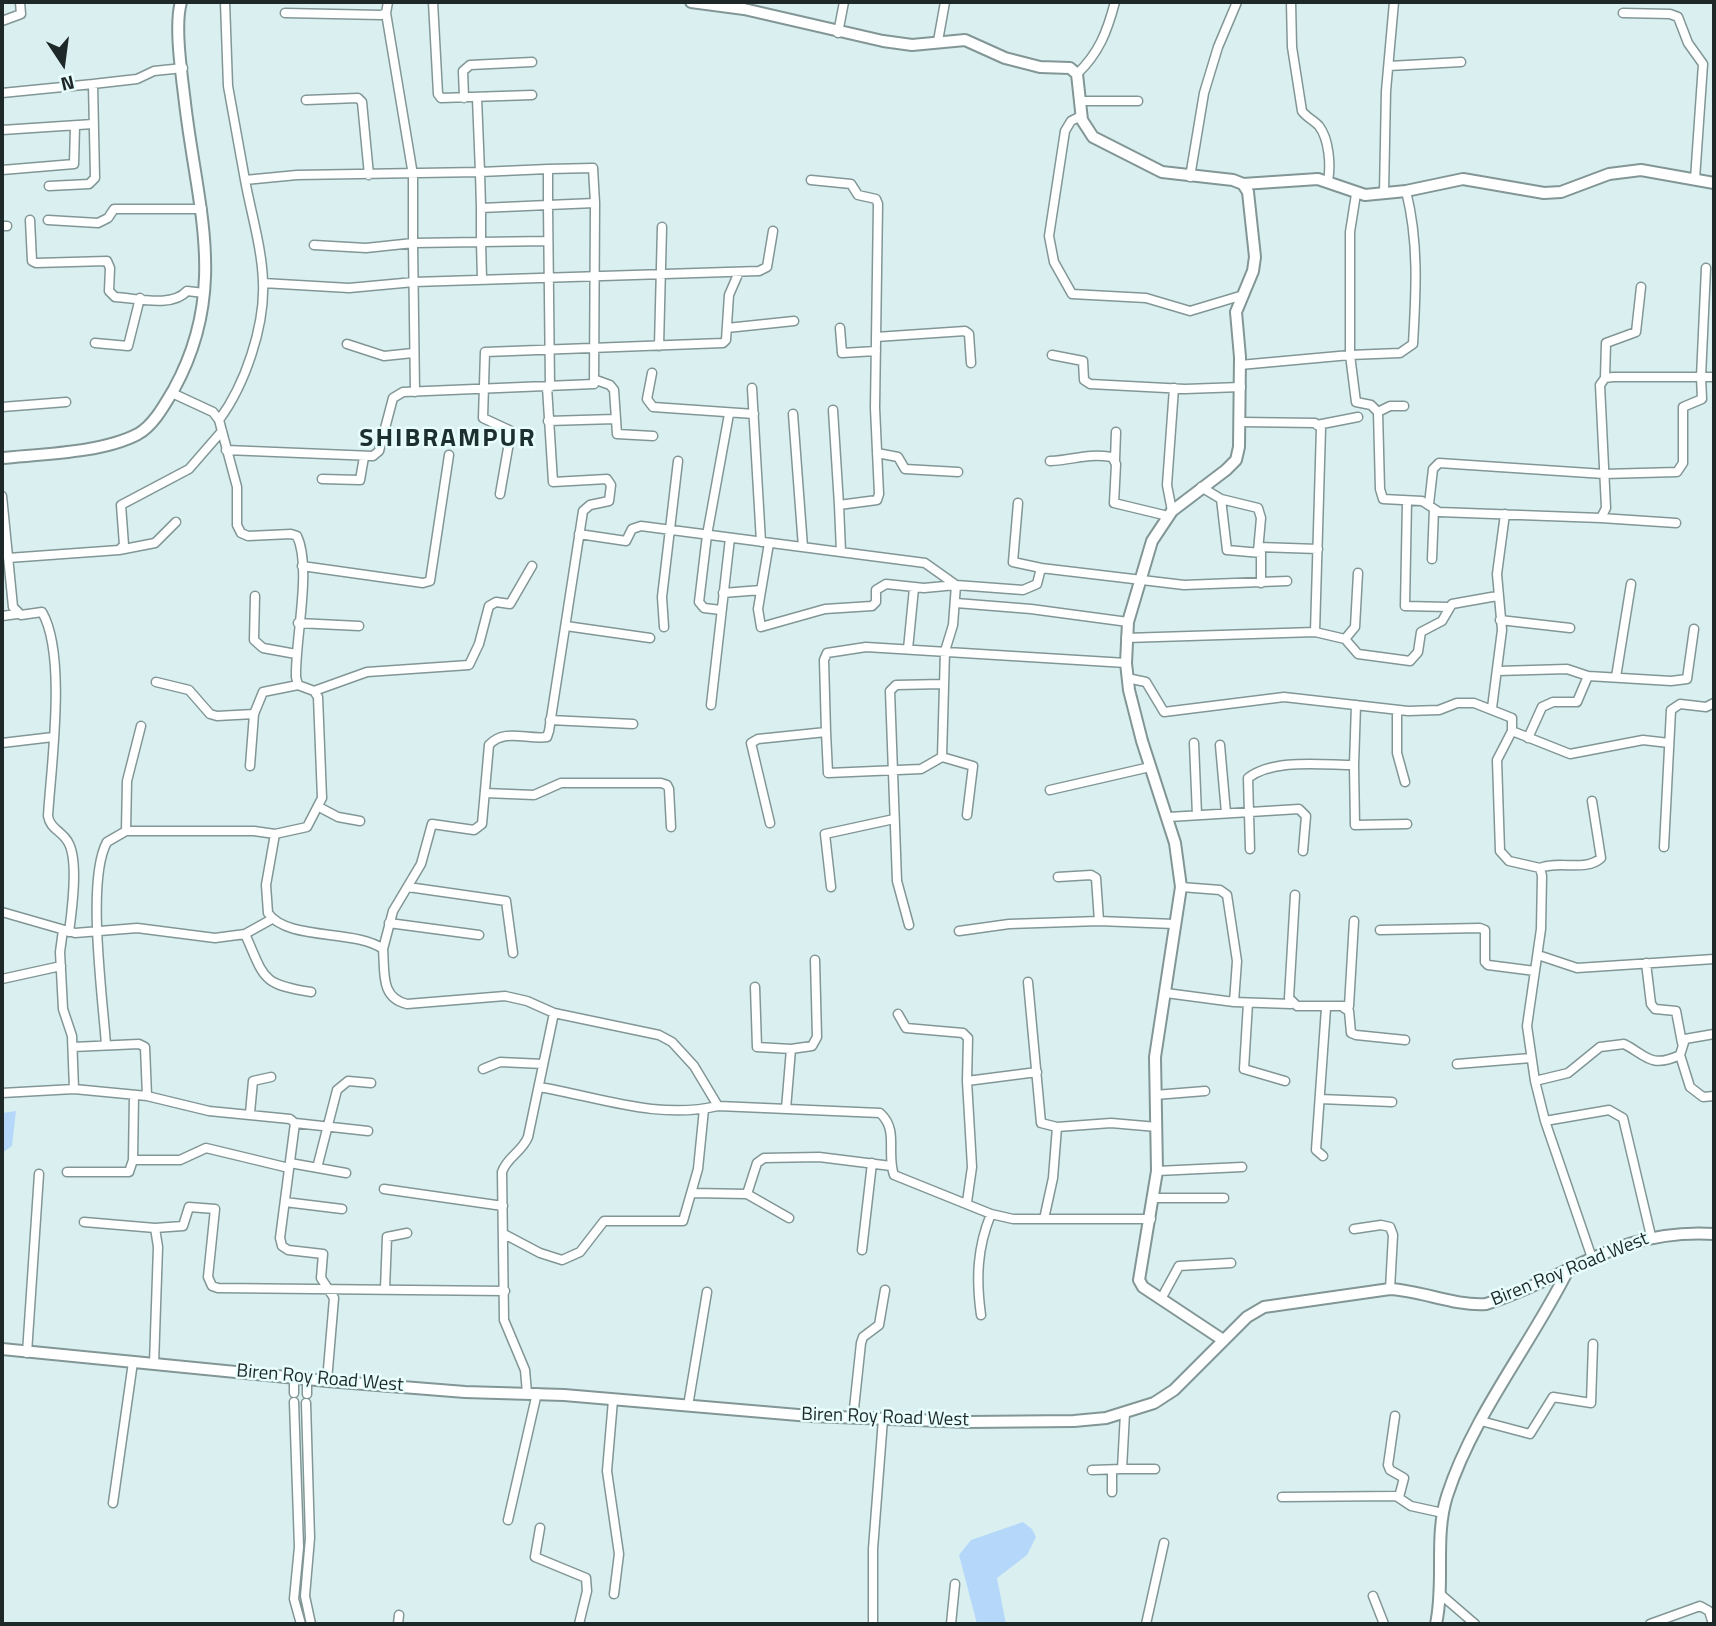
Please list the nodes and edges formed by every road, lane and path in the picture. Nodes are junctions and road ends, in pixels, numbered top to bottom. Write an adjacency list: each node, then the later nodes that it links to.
1 (20, 2): 16 (street)
2 (181, 2): 22 (street)
3 (225, 2): 43 (street)
4 (388, 2): 14 (street)
5 (433, 2): 27 (street)
6 (691, 2): 17 (street)
7 (844, 2): 17 (street)
8 (945, 2): 18 (street)
9 (1115, 2): 23 (street)
10 (1237, 2): 41 (street)
11 (1291, 2): 45 (street)
12 (1394, 2): 21 (street)
13 (285, 13): 14 (street)
14 (386, 13): 40 (street)
15 (1623, 13): 42 (street)
16 (2, 21)
17 (838, 33): 18 (street)
18 (938, 41): 23 (street)
19 (532, 62): 27 (street)
20 (1461, 62): 21 (street)
21 (1389, 66): 50 (street)
22 (183, 68): 24 (street); 55 (street)
23 (1077, 74): 30 (street)
24 (93, 84): 25 (street); 33 (street)
25 (2, 93)
26 (532, 96): 28 (street)
27 (464, 98): 28 (street)
28 (477, 98): 38 (street)
29 (306, 100): 39 (street)
30 (1079, 101): 31 (street); 32 (street)
31 (1138, 101)
32 (1081, 116): 41 (street); 74 (street)
33 (93, 124): 34 (street); 48 (street)
34 (75, 127): 35 (street); 37 (street)
35 (2, 130)
36 (548, 169): 38 (street); 52 (street); 53 (street)
37 (2, 170)
38 (480, 172): 40 (street); 54 (street)
39 (369, 175): 40 (street); 43 (street)
40 (414, 175): 62 (street)
41 (1190, 177): 47 (street)
42 (1695, 179): 46 (street); 49 (street)
43 (245, 180): 71 (street)
44 (811, 180): 79 (street)
45 (1328, 181): 47 (street); 51 (street)
46 (1714, 183)
47 (1243, 184): 74 (street)
48 (49, 186)
49 (1406, 191): 50 (street); 88 (street)
50 (1384, 193): 51 (street)
51 (1356, 194): 88 (street)
52 (595, 203): 53 (street); 67 (street)
53 (548, 205): 54 (street); 60 (street)
54 (481, 208): 61 (street)
55 (202, 209): 57 (street); 73 (street)
56 (30, 220): 75 (street)
57 (48, 220)
58 (662, 227): 65 (street)
59 (773, 231): 66 (street)
60 (548, 241): 61 (street); 68 (street)
61 (481, 242): 62 (street); 69 (street)
62 (413, 243): 63 (street); 70 (street)
63 (314, 245)
64 (1706, 268): 92 (street)
65 (661, 272): 66 (street); 67 (street); 82 (street)
66 (739, 272): 77 (street)
67 (594, 275): 68 (street); 83 (street)
68 (548, 277): 69 (street); 85 (street)
69 (482, 279): 70 (street)
70 (414, 282): 71 (street); 86 (street)
71 (263, 283): 113 (street)
72 (1641, 287): 94 (street)
73 (204, 293): 75 (street); 102 (street)
74 (1240, 296): 90 (street)
75 (140, 298): 80 (street)
76 (794, 321): 77 (street)
77 (727, 328): 82 (street)
78 (840, 328): 84 (street)
79 (876, 337): 84 (street); 89 (street)
80 (95, 342)
81 (347, 344): 86 (street)
82 (659, 346): 83 (street)
83 (595, 349): 85 (street); 95 (street)
84 (876, 351): 121 (street)
85 (548, 352): 96 (street); 100 (street)
86 (413, 353): 101 (street)
87 (1052, 355): 99 (street)
88 (1350, 355): 90 (street); 107 (street)
89 (971, 363)
90 (1240, 365): 97 (street)
91 (652, 373): 108 (street)
92 (1701, 377): 93 (street); 94 (street); 129 (street)
93 (1714, 377)
94 (1605, 378): 129 (street)
95 (596, 380): 96 (street); 112 (street)
96 (548, 387): 100 (street); 114 (street)
97 (1241, 387): 99 (street); 115 (street)
98 (752, 388): 109 (street)
99 (1174, 388): 139 (street)
100 (481, 390): 101 (street); 132 (street)
101 (415, 392): 123 (street)
102 (172, 393): 113 (street); 124 (street)
103 (66, 402): 105 (street)
104 (1404, 406): 107 (street)
105 (2, 407)
106 (833, 410): 137 (street)
107 (1378, 412): 135 (street)
108 (729, 414): 109 (street); 146 (street)
109 (754, 414): 148 (street)
110 (793, 414): 149 (street)
111 (1358, 417): 116 (street)
112 (615, 419): 114 (street); 119 (street)
113 (219, 420): 117 (street)
114 (548, 421): 145 (street)
115 (1241, 422): 116 (street); 131 (street)
116 (1317, 425): 151 (street)
117 (222, 431): 120 (street); 152 (street)
118 (1116, 432): 125 (street)
119 (653, 436)
120 (226, 450): 123 (street); 156 (street)
121 (877, 453): 128 (street); 137 (street)
122 (449, 455): 156 (street)
123 (364, 457): 130 (street)
124 (2, 458)
125 (1115, 460): 127 (street); 139 (street)
126 (678, 461): 144 (street)
127 (1050, 461)
128 (958, 472)
129 (1604, 474): 138 (street); 141 (street)
130 (322, 480)
131 (1201, 487): 134 (street); 139 (street)
132 (500, 494)
133 (2, 496): 154 (street)
134 (1221, 499): 150 (street); 150 (street)
135 (1407, 501): 138 (street); 171 (street)
136 (1018, 503): 158 (street)
137 (839, 505): 153 (street)
138 (1432, 507): 140 (street); 155 (street)
139 (1170, 514): 160 (street)
140 (1506, 514): 141 (street); 169 (street)
141 (1601, 518): 143 (street)
142 (176, 522): 152 (street)
143 (1676, 523)
144 (669, 530): 145 (street); 146 (street); 180 (street)
145 (579, 534): 179 (street)
146 (707, 535): 147 (street); 172 (street)
147 (730, 538): 148 (street); 167 (street)
148 (765, 542): 149 (street); 166 (street)
149 (803, 547): 153 (street)
150 (1259, 549): 151 (street); 162 (street)
151 (1318, 549): 183 (street)
152 (119, 550): 154 (street)
153 (841, 552): 164 (street)
154 (6, 554): 173 (street)
155 (1432, 559)
156 (302, 566): 177 (street)
157 (533, 566): 198 (street)
158 (1041, 568): 160 (street); 164 (street)
159 (1358, 573): 186 (street)
160 (1139, 581): 162 (street); 176 (street)
161 (1287, 582): 162 (street)
162 (1261, 583)
163 (1631, 584): 193 (street)
164 (956, 585): 165 (street); 170 (street)
165 (914, 588): 166 (street); 187 (street)
166 (761, 590): 167 (street)
167 (723, 593): 172 (street)
168 (255, 596): 189 (street)
169 (1497, 596): 171 (street); 175 (street)
170 (956, 603): 176 (street); 188 (street)
171 (1448, 607): 186 (street)
172 (721, 610): 200 (street)
173 (17, 614): 174 (street); 210 (street)
174 (2, 616)
175 (1500, 620): 181 (street); 191 (street)
176 (1128, 622): 185 (street)
177 (299, 623): 178 (street); 189 (street)
178 (359, 626)
179 (566, 626): 184 (street); 205 (street)
180 (664, 627)
181 (1570, 628)
182 (1694, 629): 193 (street)
183 (1315, 632): 185 (street); 186 (street)
184 (650, 638)
185 (1126, 638): 190 (street)
186 (1345, 639)
187 (908, 649): 188 (street); 209 (street)
188 (945, 651): 190 (street); 196 (street)
189 (296, 654): 197 (street)
190 (1126, 663): 194 (street)
191 (1498, 671): 192 (street); 202 (street)
192 (1588, 676): 193 (street); 211 (street)
193 (1616, 677)
194 (1127, 678): 201 (street); 219 (street)
195 (156, 682): 204 (street)
196 (943, 684): 216 (street); 220 (street)
197 (298, 685): 198 (street); 204 (street)
198 (314, 691): 225 (street)
199 (1714, 703): 214 (street)
200 (710, 705)
201 (1356, 705): 203 (street); 217 (street)
202 (1492, 708): 203 (street); 208 (street)
203 (1396, 710): 221 (street)
204 (254, 714): 218 (street)
205 (550, 720): 206 (street); 223 (street)
206 (633, 724)
207 (141, 726): 236 (street)
208 (1512, 731): 211 (street); 241 (street)
209 (826, 732): 220 (street); 233 (street)
210 (52, 737): 212 (street); 255 (street)
211 (1528, 738): 214 (street)
212 (2, 743)
213 (1194, 743): 229 (street)
214 (1669, 743): 238 (street)
215 (1220, 745): 227 (street)
216 (942, 757): 220 (street); 228 (street)
217 (1354, 765): 226 (street); 234 (street)
218 (250, 766)
219 (1150, 767): 222 (street); 230 (street)
220 (893, 771): 231 (street)
221 (1405, 782)
222 (1050, 790)
223 (485, 793): 235 (street); 243 (street)
224 (1592, 801): 241 (street)
225 (319, 807): 232 (street); 237 (street)
226 (1249, 811): 227 (street); 239 (street); 240 (street)
227 (1226, 813): 229 (street)
228 (967, 815)
229 (1198, 815): 230 (street)
230 (1169, 817): 245 (street)
231 (894, 819): 244 (street); 253 (street)
232 (360, 821)
233 (770, 823)
234 (1407, 824)
235 (671, 827)
236 (126, 831): 237 (street); 256 (street)
237 (275, 834): 248 (street)
238 (1664, 847)
239 (1250, 849)
240 (1303, 851)
241 (1540, 868): 262 (street)
242 (1058, 877): 249 (street)
243 (408, 887): 251 (street); 261 (street)
244 (831, 887)
245 (1181, 887): 252 (street); 273 (street)
246 (1294, 895): 275 (street)
247 (2, 912): 255 (street)
248 (272, 919): 258 (street); 260 (street)
249 (1099, 920): 252 (street); 257 (street)
250 (1354, 920): 277 (street)
251 (389, 923): 259 (street); 260 (street)
252 (1174, 924): 272 (street)
253 (909, 925)
254 (1380, 930): 267 (street)
255 (66, 931): 256 (street); 266 (street)
256 (99, 931): 258 (street); 283 (street)
257 (959, 931)
258 (245, 934): 271 (street)
259 (479, 935)
260 (383, 949): 278 (street)
261 (513, 953)
262 (1538, 955): 265 (street); 267 (street)
263 (1714, 959): 265 (street)
264 (816, 960): 285 (street)
265 (1646, 963): 282 (street)
266 (61, 965): 268 (street); 284 (street)
267 (1535, 971): 287 (street)
268 (2, 979)
269 (1028, 982): 291 (street)
270 (755, 987): 285 (street)
271 (311, 992)
272 (1166, 993): 273 (street); 302 (street)
273 (1234, 1002): 274 (street)
274 (1248, 1003): 275 (street); 294 (street)
275 (1291, 1004): 276 (street)
276 (1326, 1008): 277 (street); 305 (street)
277 (1344, 1008): 281 (street)
278 (554, 1013): 288 (street); 307 (street)
279 (898, 1014): 293 (street)
280 (1714, 1034): 282 (street)
281 (1405, 1040)
282 (1682, 1043): 286 (street)
283 (106, 1045): 284 (street); 303 (street)
284 (73, 1047): 298 (street)
285 (791, 1049): 309 (street)
286 (1680, 1055): 295 (street); 304 (street)
287 (1531, 1058): 289 (street); 295 (street)
288 (543, 1064): 290 (street); 297 (street)
289 (1457, 1064)
290 (483, 1069)
291 (1037, 1072): 293 (street); 314 (street)
292 (271, 1077): 310 (street)
293 (967, 1080): 334 (street)
294 (1285, 1081)
295 (1535, 1081): 311 (street)
296 (371, 1083): 313 (street)
297 (539, 1087): 308 (street); 335 (street)
298 (74, 1089): 300 (street); 301 (street)
299 (1205, 1091): 302 (street)
300 (2, 1093)
301 (134, 1095): 303 (street); 318 (street)
302 (1156, 1095): 315 (street)
303 (147, 1096): 310 (street)
304 (1714, 1096)
305 (1320, 1099): 306 (street); 317 (street)
306 (1392, 1102)
307 (718, 1106): 308 (street); 309 (street)
308 (704, 1109): 329 (street)
309 (786, 1109): 321 (street)
310 (250, 1113): 312 (street)
311 (1545, 1121): 347 (street); 349 (street)
312 (295, 1123): 313 (street); 320 (street)
313 (327, 1126): 316 (street); 323 (street)
314 (1057, 1127): 315 (street); 339 (street)
315 (1157, 1127): 324 (street)
316 (368, 1131)
317 (1323, 1156)
318 (133, 1160): 320 (street); 325 (street)
319 (872, 1163): 321 (street); 330 (street); 348 (street)
320 (290, 1166): 323 (street); 333 (street)
321 (891, 1166): 334 (street)
322 (1242, 1167): 324 (street)
323 (317, 1168): 326 (street)
324 (1157, 1171): 331 (street)
325 (67, 1172)
326 (346, 1173)
327 (39, 1174): 363 (street)
328 (384, 1189): 335 (street)
329 (693, 1193): 330 (street); 345 (street)
330 (747, 1194): 338 (street)
331 (1155, 1198): 332 (street); 340 (street)
332 (1224, 1198)
333 (285, 1202): 336 (street); 352 (street)
334 (967, 1202): 337 (street)
335 (503, 1206): 345 (street)
336 (342, 1209)
337 (991, 1214): 339 (street); 359 (street)
338 (789, 1218)
339 (1044, 1219): 340 (street)
340 (1151, 1219): 358 (street)
341 (84, 1222): 342 (street)
342 (155, 1228): 352 (street); 365 (street)
343 (1353, 1229): 355 (street)
344 (407, 1233): 353 (street)
345 (504, 1234): 356 (street)
346 (1714, 1234): 347 (street, Biren Roy Road West)
347 (1651, 1236): 349 (street, Biren Roy Road West)
348 (862, 1250)
349 (1592, 1258): 351 (street, Biren Roy Road West)
350 (1231, 1263): 358 (street)
351 (1569, 1268): 355 (street, Biren Roy Road West); 376 (street)
352 (330, 1288): 353 (street); 368 (street)
353 (385, 1289): 356 (street)
354 (885, 1290): 374 (street)
355 (1390, 1290): 360 (street, Biren Roy Road West)
356 (505, 1291): 369 (street)
357 (708, 1292): 371 (street)
358 (1161, 1299): 360 (street)
359 (981, 1315)
360 (1223, 1340): 372 (street, Biren Roy Road West)
361 (1593, 1344): 376 (street)
362 (2, 1349): 363 (street, Biren Roy Road West)
363 (27, 1353): 364 (street, Biren Roy Road West)
364 (133, 1362): 365 (street, Biren Roy Road West); 384 (street)
365 (154, 1364): 366 (street, Biren Roy Road West)
366 (294, 1377): 367 (street, Biren Roy Road West); 393 (street)
367 (307, 1378): 368 (street, Biren Roy Road West); 394 (street)
368 (327, 1381): 369 (street, Biren Roy Road West)
369 (532, 1393): 370 (street, Biren Roy Road West); 386 (street)
370 (613, 1401): 371 (street, Biren Roy Road West); 391 (street)
371 (688, 1406): 374 (street, Biren Roy Road West)
372 (1125, 1413): 375 (street, Biren Roy Road West); 378 (street)
373 (1395, 1416): 383 (street)
374 (853, 1418): 375 (street, Biren Roy Road West)
375 (883, 1419): 396 (street)
376 (1481, 1421): 385 (street)
377 (1112, 1469): 378 (street); 380 (street); 381 (street)
378 (1122, 1469): 379 (street)
379 (1155, 1469)
380 (1092, 1470)
381 (1112, 1492)
382 (1282, 1497): 383 (street)
383 (1399, 1497): 385 (street)
384 (113, 1503)
385 (1443, 1513): 390 (street)
386 (508, 1520)
387 (540, 1528): 395 (street)
388 (1164, 1543): 398 (street)
389 (955, 1584): 397 (street)
390 (1439, 1593): 400 (street); 401 (street)
391 (614, 1594)
392 (1373, 1595): 399 (street)
393 (301, 1624)
394 (311, 1624)
395 (579, 1624)
396 (873, 1624)
397 (951, 1624)
398 (1146, 1624)
399 (1384, 1624)
400 (1437, 1624)
401 (1475, 1624)
402 (1650, 1624): 403 (street)
403 (1713, 1624)

